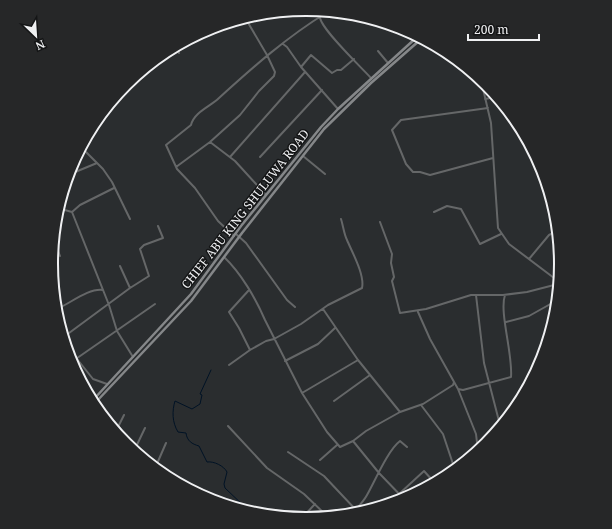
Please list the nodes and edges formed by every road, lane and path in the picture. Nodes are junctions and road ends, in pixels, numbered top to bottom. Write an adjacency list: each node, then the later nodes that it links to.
1 (320, 18): 4 (street); 10 (street)
2 (248, 23): 9 (street)
3 (413, 41): 11 (street, CHIEF ABU KING SHULUWA ROAD)
4 (287, 42): 6 (street); 7 (street)
5 (417, 43): 23 (street)
6 (283, 44): 7 (street); 9 (street)
7 (287, 46): 12 (street)
8 (378, 52): 11 (street)
9 (267, 55): 21 (street); 30 (street)
10 (354, 59): 12 (street); 14 (street)
11 (388, 63): 14 (street, CHIEF ABU KING SHULUWA ROAD)
12 (301, 67): 13 (street)
13 (305, 72): 15 (street); 26 (street)
14 (371, 78): 20 (street, CHIEF ABU KING SHULUWA ROAD)
15 (322, 90): 20 (street); 27 (street)
16 (483, 90): 18 (street)
17 (490, 98): 18 (street)
18 (485, 99): 19 (street)
19 (488, 108): 28 (street); 28 (street)
20 (338, 109): 22 (street, CHIEF ABU KING SHULUWA ROAD)
21 (210, 142): 26 (street); 30 (street)
22 (306, 145): 23 (street); 34 (street, CHIEF ABU KING SHULUWA ROAD)
23 (309, 148): 25 (street)
24 (85, 151): 29 (street)
25 (303, 156): 32 (street); 45 (street)
26 (230, 157): 34 (street)
27 (260, 157)
28 (493, 158): 43 (street)
29 (97, 163): 31 (street); 33 (street)
30 (176, 167): 44 (street)
31 (75, 171)
32 (325, 174)
33 (114, 188): 36 (street); 38 (street)
34 (266, 195): 44 (street, CHIEF ABU KING SHULUWA ROAD)
35 (63, 210): 36 (street)
36 (72, 212): 54 (street)
37 (434, 212): 43 (street)
38 (130, 219)
39 (341, 219): 63 (street)
40 (380, 222): 64 (street)
41 (158, 226): 53 (street)
42 (552, 233): 49 (street)
43 (502, 234): 49 (street)
44 (235, 235): 45 (street); 71 (street, CHIEF ABU KING SHULUWA ROAD)
45 (239, 236): 48 (street); 62 (street)
46 (58, 251): 47 (street)
47 (60, 256)
48 (223, 257): 55 (street); 76 (street)
49 (529, 259): 51 (street)
50 (120, 266): 53 (street)
51 (554, 279)
52 (554, 283): 57 (street)
53 (130, 288): 60 (street)
54 (103, 290): 60 (street); 61 (street)
55 (249, 290): 69 (street); 70 (street)
56 (476, 295): 57 (street); 64 (street); 79 (street)
57 (504, 296): 65 (street)
58 (155, 304): 67 (street)
59 (551, 304): 65 (street)
60 (110, 305): 67 (street); 68 (street)
61 (61, 307)
62 (295, 307)
63 (323, 309): 66 (street); 69 (street)
64 (418, 312): 78 (street)
65 (506, 322): 79 (street)
66 (335, 328): 73 (street); 74 (street)
67 (118, 330): 71 (street); 72 (street)
68 (68, 334)
69 (274, 339): 70 (street); 74 (street)
70 (250, 350): 75 (street)
71 (133, 357): 76 (street, CHIEF ABU KING SHULUWA ROAD)
72 (77, 359): 80 (street)
73 (358, 360): 77 (street); 83 (street)
74 (285, 361): 83 (street)
75 (229, 365)
76 (125, 368): 80 (street, CHIEF ABU KING SHULUWA ROAD); 85 (street)
77 (370, 375): 86 (street); 88 (street)
78 (454, 382): 81 (street); 82 (street)
79 (489, 382): 82 (street); 90 (street)
80 (107, 384): 84 (street, CHIEF ABU KING SHULUWA ROAD)
81 (453, 385): 82 (street); 87 (street)
82 (457, 387): 96 (street)
83 (302, 393): 98 (street)
84 (96, 397)
85 (97, 400)
86 (334, 401)
87 (421, 405): 88 (street); 103 (street)
88 (400, 412): 94 (street)
89 (124, 415): 92 (street)
90 (499, 421)
91 (228, 426): 108 (street)
92 (118, 427)
93 (145, 428): 97 (street)
94 (353, 441): 98 (street); 104 (street)
95 (166, 443): 102 (street)
96 (477, 444)
97 (136, 445)
98 (337, 445): 101 (street)
99 (407, 447): 104 (street)
100 (288, 452): 110 (street)
101 (320, 460)
102 (157, 463)
103 (453, 465)
104 (379, 473): 107 (street); 109 (street)
105 (432, 479): 106 (street)
106 (401, 494)
107 (400, 495)
108 (315, 504): 111 (street); 112 (street)
109 (358, 507)
110 (354, 508)
111 (323, 512)
112 (307, 513)

